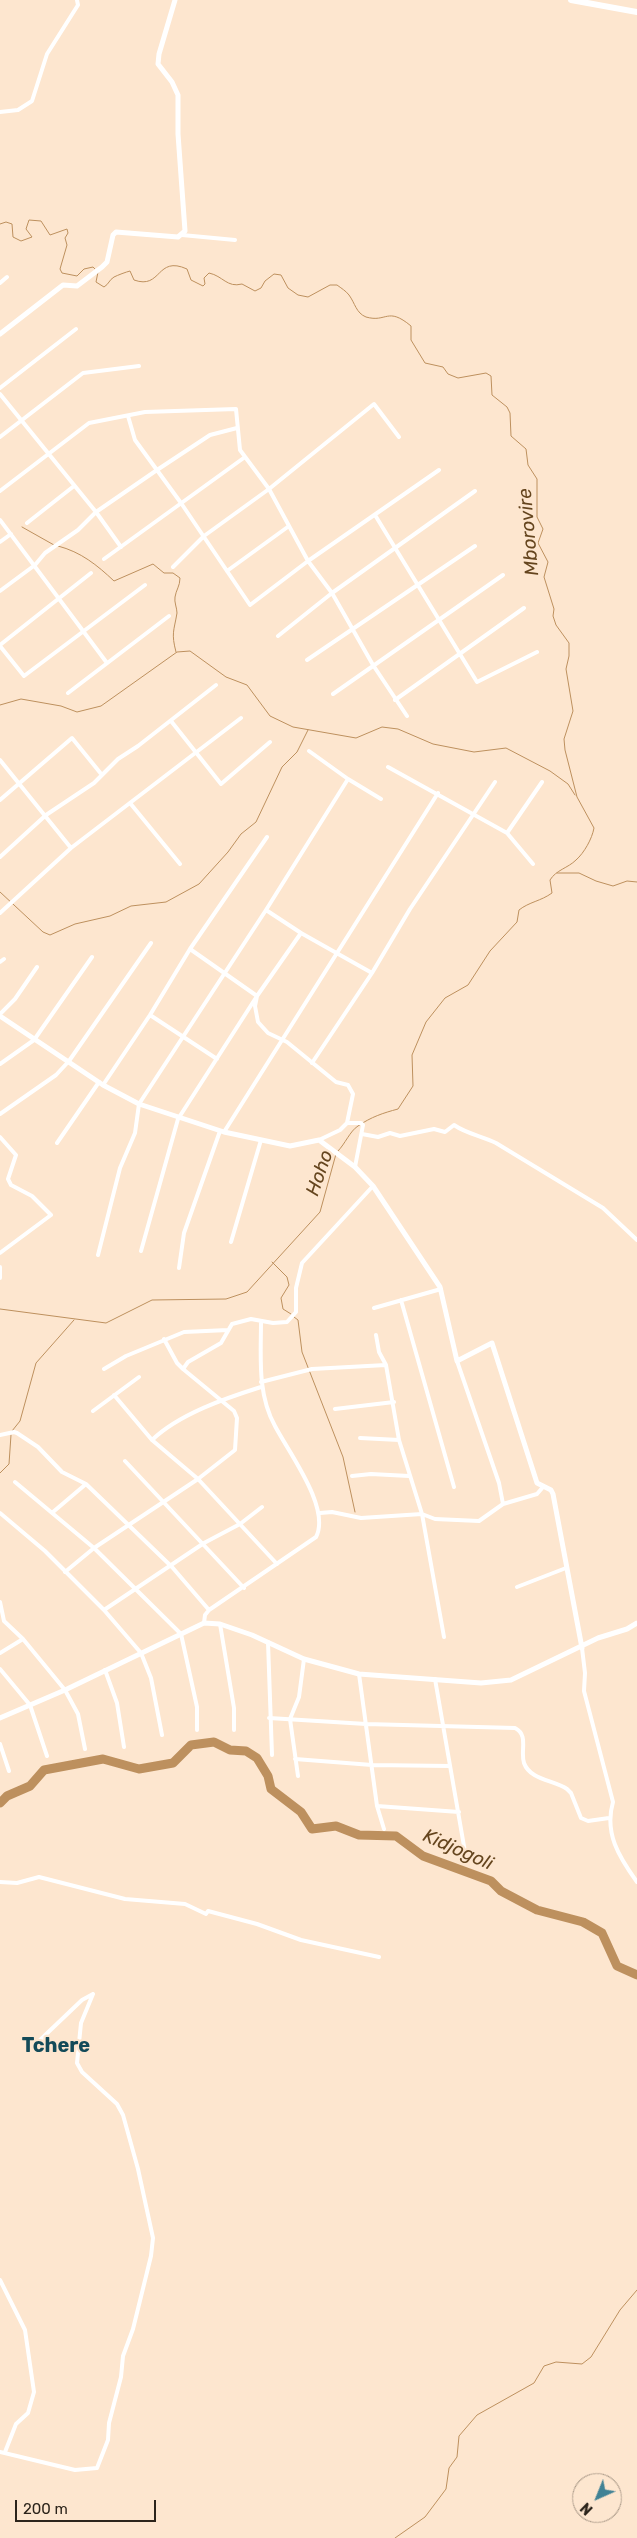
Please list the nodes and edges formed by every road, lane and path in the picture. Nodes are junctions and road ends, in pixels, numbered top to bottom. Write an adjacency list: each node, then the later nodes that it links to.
1 (77, 0): 5 (street)
2 (175, 0): 6 (street)
3 (571, 0): 4 (main road)
4 (637, 12)
5 (0, 112)
6 (182, 235): 7 (street); 11 (street)
7 (235, 240)
8 (7, 277): 9 (street)
9 (0, 283)
10 (76, 329): 13 (street)
11 (0, 334)
12 (139, 366): 16 (street)
13 (0, 388)
14 (0, 394): 16 (street)
15 (128, 416): 17 (street); 20 (street); 22 (street)
16 (22, 421): 19 (street); 20 (street)
17 (237, 428): 21 (street); 22 (street)
18 (399, 437): 25 (street)
19 (0, 438)
20 (47, 455): 24 (street); 26 (street)
21 (245, 457): 25 (street); 28 (street)
22 (157, 470): 28 (street); 29 (street)
23 (440, 470): 30 (street)
24 (74, 486): 29 (street); 32 (street)
25 (269, 490): 33 (street); 35 (street)
26 (0, 491)
27 (475, 491): 39 (street)
28 (181, 503): 35 (street); 38 (street)
29 (96, 512): 38 (street); 42 (street)
30 (375, 515): 39 (street); 41 (street)
31 (0, 520): 34 (street)
32 (26, 523)
33 (289, 526): 41 (street); 44 (street)
34 (10, 534): 36 (street); 42 (street)
35 (204, 536): 43 (street); 44 (street)
36 (0, 542)
37 (475, 546): 47 (street)
38 (121, 547): 40 (street)
39 (394, 549): 47 (street); 50 (street)
40 (104, 559)
41 (308, 561): 44 (street); 50 (street)
42 (35, 565): 49 (street); 51 (street)
43 (174, 567)
44 (227, 571)
45 (91, 573): 51 (street)
46 (503, 576): 54 (street)
47 (417, 584): 54 (street); 55 (street)
48 (145, 585): 56 (street)
49 (0, 591)
50 (332, 593): 55 (street); 57 (street)
51 (59, 598): 56 (street); 58 (street)
52 (524, 608): 60 (street)
53 (169, 616): 62 (street)
54 (438, 619): 60 (street); 63 (street)
55 (353, 629): 61 (street); 63 (street)
56 (84, 632): 58 (street); 62 (street)
57 (278, 636)
58 (0, 645)
59 (537, 652): 60 (street)
60 (460, 654): 67 (street)
61 (307, 660)
62 (107, 663): 65 (street)
63 (373, 665): 66 (street); 67 (street)
64 (216, 685): 70 (street)
65 (68, 694)
66 (333, 694)
67 (395, 700): 68 (street)
68 (407, 716)
69 (241, 718): 73 (street)
70 (171, 721): 73 (street); 76 (street)
71 (270, 742): 73 (street)
72 (309, 751): 77 (street)
73 (195, 754): 84 (street)
74 (0, 760): 80 (street)
75 (388, 767): 81 (street)
76 (102, 775): 80 (street); 86 (street)
77 (348, 780): 82 (street); 93 (street)
78 (495, 782): 85 (street)
79 (542, 782): 87 (street)
80 (20, 783): 83 (street); 86 (street)
81 (438, 793): 85 (street); 98 (street)
82 (381, 799)
83 (0, 800)
84 (130, 803): 89 (street); 91 (street)
85 (475, 813): 87 (street); 101 (street)
86 (46, 815): 89 (street); 90 (street)
87 (507, 833): 92 (street)
88 (267, 836): 97 (street)
89 (71, 848): 94 (street)
90 (0, 857)
91 (180, 864)
92 (533, 864)
93 (266, 910): 95 (street); 102 (street)
94 (0, 913)
95 (301, 933): 98 (street); 103 (street)
96 (151, 943): 110 (street)
97 (190, 949): 102 (street); 105 (street)
98 (337, 952): 101 (street); 108 (street)
99 (92, 957): 107 (street)
100 (37, 967): 104 (street)
101 (372, 973): 111 (street)
102 (223, 974): 103 (street); 106 (street)
103 (257, 996): 108 (street); 109 (street)
104 (0, 1015): 107 (street)
105 (150, 1015): 106 (street); 113 (street)
106 (182, 1036): 109 (street); 114 (street)
107 (34, 1040): 110 (street); 112 (street)
108 (280, 1040): 111 (street); 118 (street)
109 (217, 1059): 116 (street)
110 (69, 1061): 113 (street); 115 (street)
111 (312, 1063): 117 (street)
112 (0, 1064)
113 (101, 1084): 114 (street); 123 (street)
114 (139, 1104): 116 (street); 130 (street)
115 (0, 1114)
116 (178, 1118): 118 (street); 128 (street)
117 (346, 1123): 119 (street); 122 (street)
118 (222, 1131): 121 (street); 132 (street)
119 (362, 1134): 124 (street); 126 (street)
120 (0, 1137): 129 (street)
121 (261, 1140): 122 (street); 127 (street)
122 (319, 1140): 124 (street)
123 (57, 1143)
124 (355, 1167): 125 (street)
125 (373, 1186): 134 (street); 137 (street)
126 (637, 1240)
127 (231, 1242)
128 (141, 1251)
129 (0, 1253)
130 (98, 1255)
131 (0, 1267): 133 (street)
132 (179, 1268)
133 (0, 1278)
134 (441, 1289): 135 (street); 141 (street)
135 (401, 1300): 136 (street); 162 (street)
136 (374, 1308)
137 (261, 1321): 138 (street); 146 (street)
138 (228, 1330): 140 (street); 143 (street)
139 (376, 1335): 142 (street)
140 (164, 1339): 143 (street); 144 (street)
141 (457, 1362): 163 (street); 165 (street)
142 (386, 1365): 146 (street); 149 (street)
143 (183, 1368): 148 (street)
144 (104, 1369)
145 (139, 1378): 147 (street)
146 (261, 1384): 148 (street); 169 (street)
147 (114, 1396): 151 (street); 154 (street)
148 (221, 1399): 154 (street); 159 (street)
149 (394, 1402): 150 (street); 155 (street)
150 (335, 1409)
151 (93, 1411)
152 (0, 1435): 161 (street)
153 (360, 1438): 155 (street)
154 (152, 1440): 159 (street)
155 (399, 1440): 158 (street)
156 (125, 1462): 164 (street)
157 (352, 1476): 158 (street)
158 (409, 1476): 170 (street)
159 (198, 1478): 164 (street); 171 (street)
160 (15, 1482): 167 (street)
161 (86, 1484): 167 (street); 172 (street)
162 (454, 1487)
163 (543, 1487): 165 (street); 177 (street)
164 (162, 1501): 172 (street); 173 (street)
165 (503, 1504): 170 (street)
166 (262, 1508): 171 (street)
167 (52, 1512): 174 (street)
168 (0, 1513): 178 (street)
169 (320, 1513): 170 (street); 175 (street)
170 (422, 1514): 189 (street)
171 (240, 1524): 173 (street); 175 (street)
172 (129, 1525): 174 (street); 176 (street)
173 (204, 1543): 176 (street); 180 (street)
174 (94, 1548): 178 (street); 181 (street)
175 (277, 1564): 180 (street)
176 (172, 1566): 181 (street); 184 (street)
177 (566, 1568): 179 (street); 192 (street)
178 (65, 1572): 183 (street)
179 (517, 1587)
180 (244, 1588): 184 (street)
181 (136, 1591): 183 (street); 188 (street)
182 (0, 1602): 190 (street)
183 (104, 1610): 194 (street)
184 (210, 1610): 185 (street)
185 (204, 1623): 187 (street); 188 (street)
186 (637, 1623): 192 (street)
187 (220, 1624): 191 (street); 208 (street)
188 (180, 1634): 194 (street); 207 (street)
189 (444, 1637)
190 (24, 1639): 193 (street); 200 (street)
191 (268, 1642): 195 (street); 203 (street)
192 (582, 1648): 199 (street); 222 (street)
193 (0, 1653)
194 (141, 1653): 197 (street); 209 (street)
195 (304, 1659): 198 (street); 204 (street)
196 (0, 1669): 201 (street)
197 (105, 1670): 200 (street); 211 (street)
198 (359, 1674): 199 (street); 205 (street)
199 (435, 1679): 206 (street)
200 (65, 1690): 201 (street); 212 (street)
201 (30, 1706): 202 (street); 214 (street)
202 (0, 1718)
203 (269, 1718): 204 (street); 213 (street)
204 (290, 1719): 205 (street); 215 (street)
205 (366, 1724): 206 (street); 216 (street)
206 (444, 1726): 217 (street); 222 (street)
207 (197, 1730)
208 (234, 1730)
209 (162, 1735)
210 (0, 1744): 218 (street)
211 (124, 1747)
212 (85, 1749)
213 (272, 1755)
214 (47, 1756)
215 (295, 1759): 216 (street); 219 (street)
216 (372, 1765): 217 (street); 220 (street)
217 (450, 1766): 221 (street)
218 (9, 1771)
219 (298, 1776)
220 (377, 1806): 221 (street); 223 (street)
221 (459, 1812): 224 (street)
222 (609, 1818): 226 (street)
223 (384, 1829)
224 (465, 1852)
225 (0, 1882): 227 (street)
226 (637, 1882)
227 (379, 1957)
228 (40, 2040): 230 (street)
229 (0, 2280): 230 (street)
230 (2, 2452)

